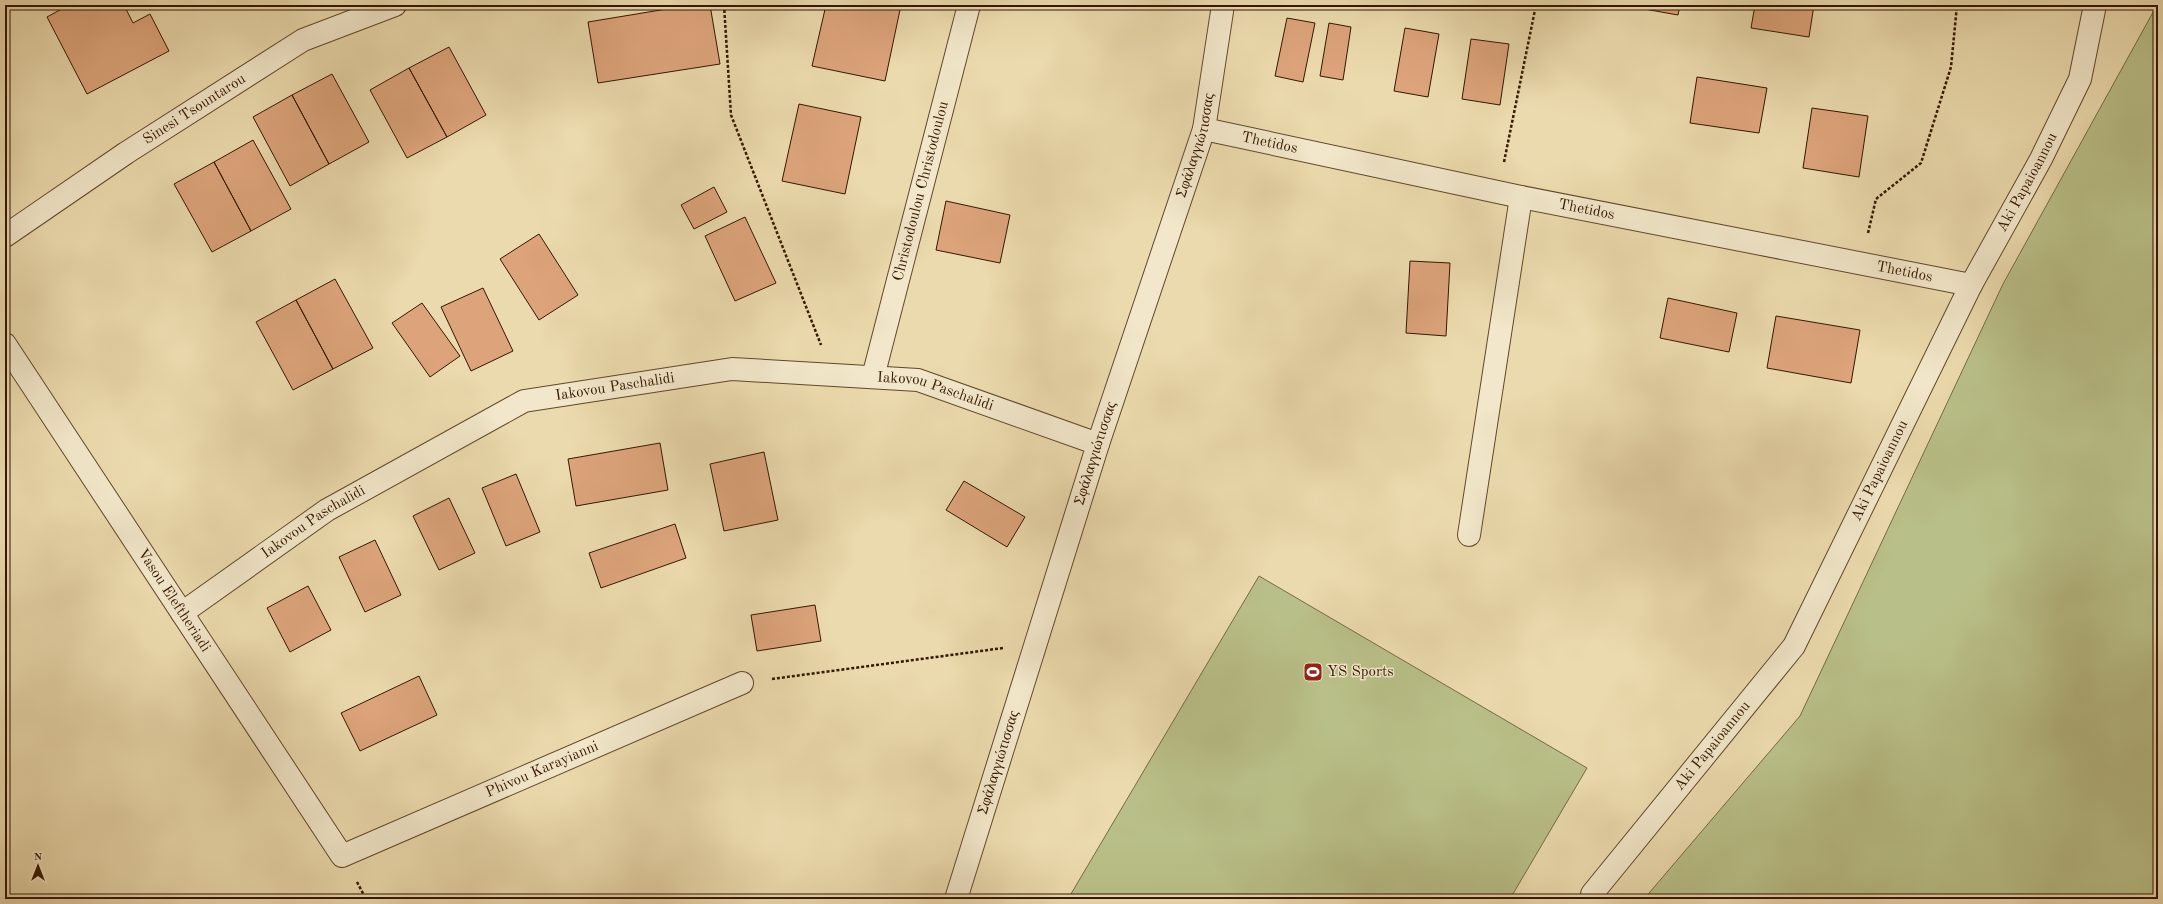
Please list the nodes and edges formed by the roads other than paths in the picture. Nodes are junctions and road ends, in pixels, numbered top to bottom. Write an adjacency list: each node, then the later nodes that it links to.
1 (395, 5): 7 (street, Sinesi Tsountarou)
2 (969, 5): 10 (street, Christodoulou Christodoulou)
3 (1223, 5): 5 (street, Σφάλαγγιώτισσας)
4 (2095, 5): 8 (street, Aki Papaioannou)
5 (1204, 128): 6 (street, Thetidos); 11 (street, Σφάλαγγιώτισσας)
6 (1521, 197): 8 (street, Thetidos); 12 (street)
7 (5, 236)
8 (1971, 285): 16 (street, Aki Papaioannou)
9 (5, 344): 13 (street, Vasou Eleftheriadi)
10 (873, 377): 11 (street, Iakovou Paschalidi); 13 (street, Iakovou Paschalidi)
11 (1098, 444): 17 (street, Σφάλαγγιώτισσας)
12 (1468, 535)
13 (182, 612): 15 (street, Vasou Eleftheriadi)
14 (742, 683): 15 (street, Phivou Karayianni)
15 (342, 856)
16 (1592, 894)
17 (956, 899)

